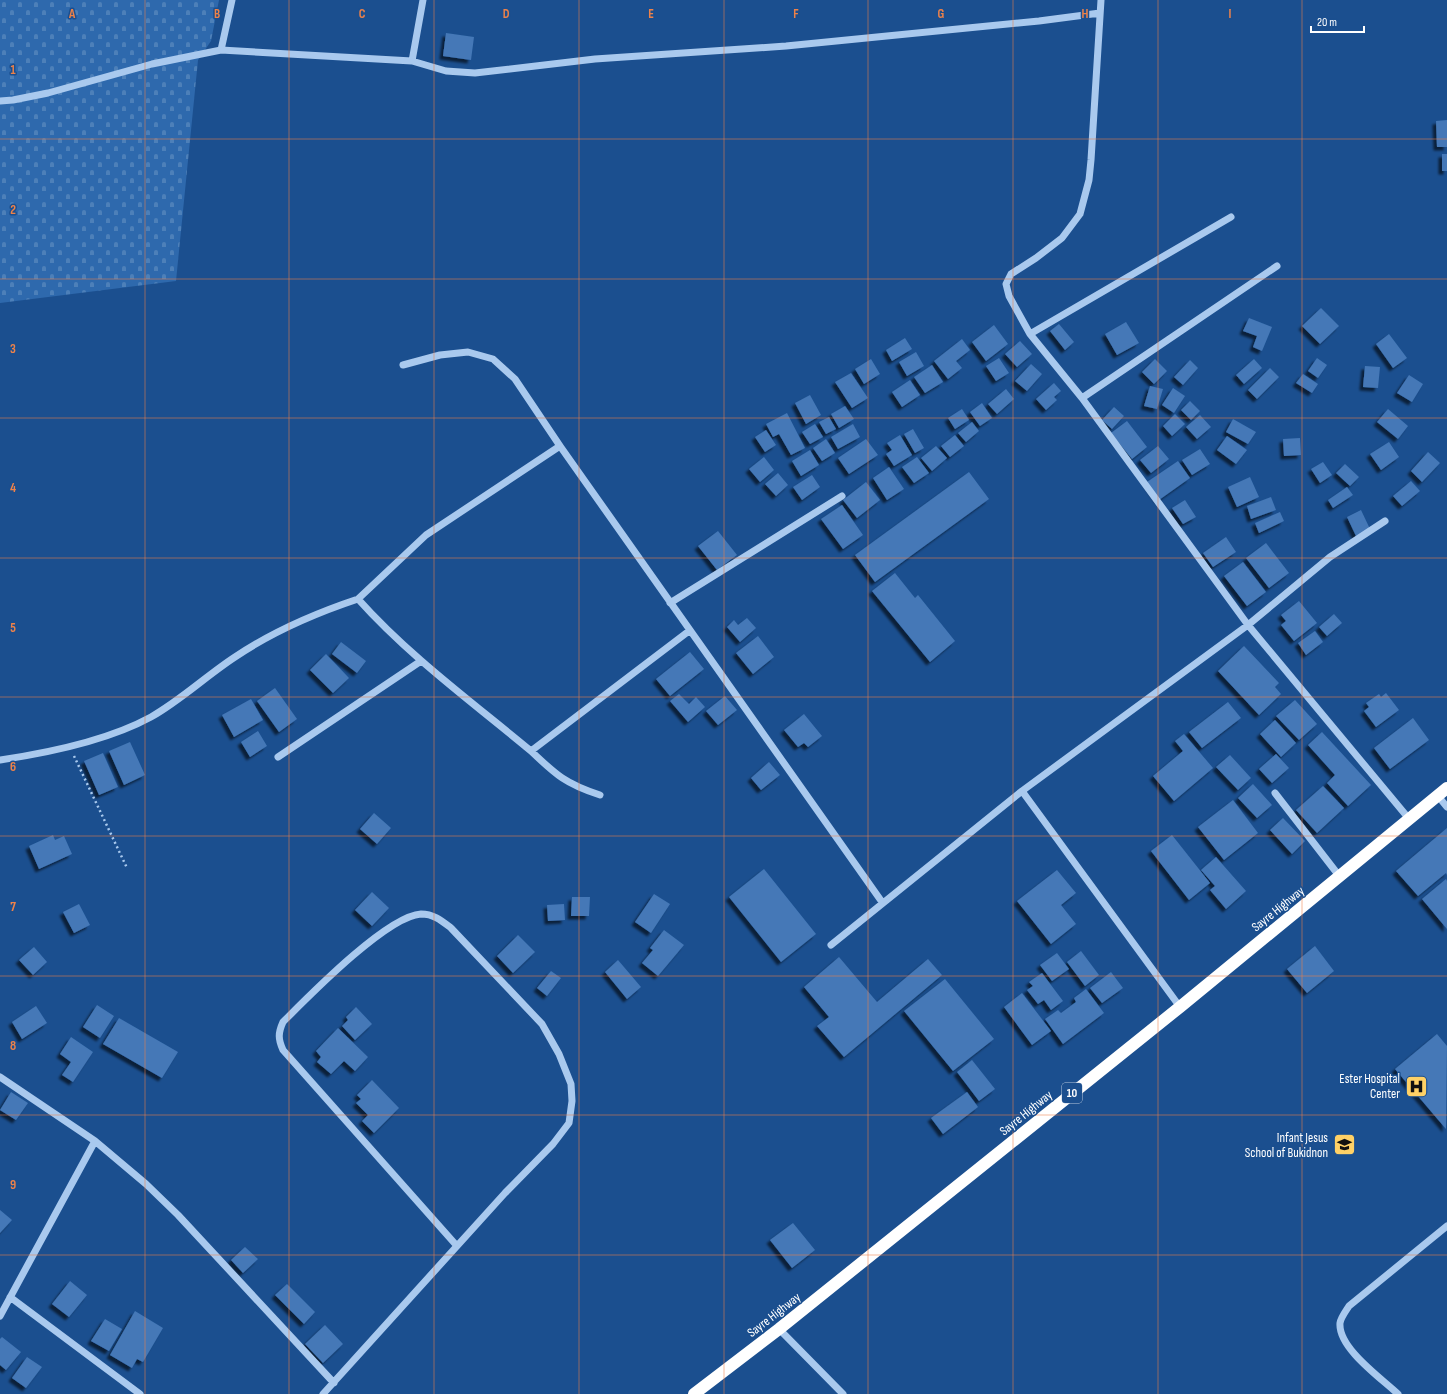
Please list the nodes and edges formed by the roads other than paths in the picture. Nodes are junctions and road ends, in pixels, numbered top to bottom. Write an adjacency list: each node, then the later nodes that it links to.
1 (232, 0): 5 (street)
2 (423, 0): 6 (street)
3 (1101, 0): 4 (street)
4 (1100, 13): 6 (street); 10 (street)
5 (221, 50): 6 (street); 7 (street)
6 (412, 61)
7 (0, 100)
8 (1231, 217): 10 (street)
9 (1277, 266): 12 (street)
10 (1030, 334): 12 (street)
11 (403, 365): 13 (street)
12 (1082, 398): 18 (street)
13 (560, 446): 16 (street); 17 (street)
14 (842, 496): 17 (street)
15 (1385, 522): 18 (street)
16 (358, 599): 20 (street); 23 (street)
17 (670, 603): 19 (street)
18 (1248, 625): 24 (street); 29 (street)
19 (689, 630): 21 (street); 31 (street)
20 (421, 661): 21 (street); 22 (street)
21 (531, 751): 27 (street)
22 (278, 757)
23 (0, 760)
24 (1022, 791): 31 (street); 33 (street)
25 (1442, 792): 28 (street); 29 (highway, Sayre Highway / 10)
26 (1275, 793): 30 (street)
27 (600, 794)
28 (1447, 807)
29 (1410, 820): 30 (highway, Sayre Highway / 10)
30 (1340, 877): 33 (highway, Sayre Highway / 10)
31 (882, 902): 32 (street)
32 (831, 945)
33 (1180, 1007): 40 (highway, Sayre Highway / 10)
34 (0, 1077): 35 (street)
35 (95, 1142): 38 (street); 41 (street)
36 (1447, 1226): 46 (street)
37 (457, 1246): 37 (street); 41 (street)
38 (10, 1297): 39 (street); 42 (street)
39 (0, 1316)
40 (779, 1329): 44 (highway, Sayre Highway / 10); 45 (street)
41 (334, 1383): 43 (street)
42 (140, 1394)
43 (323, 1394)
44 (694, 1394)
45 (843, 1394)
46 (1398, 1394)

